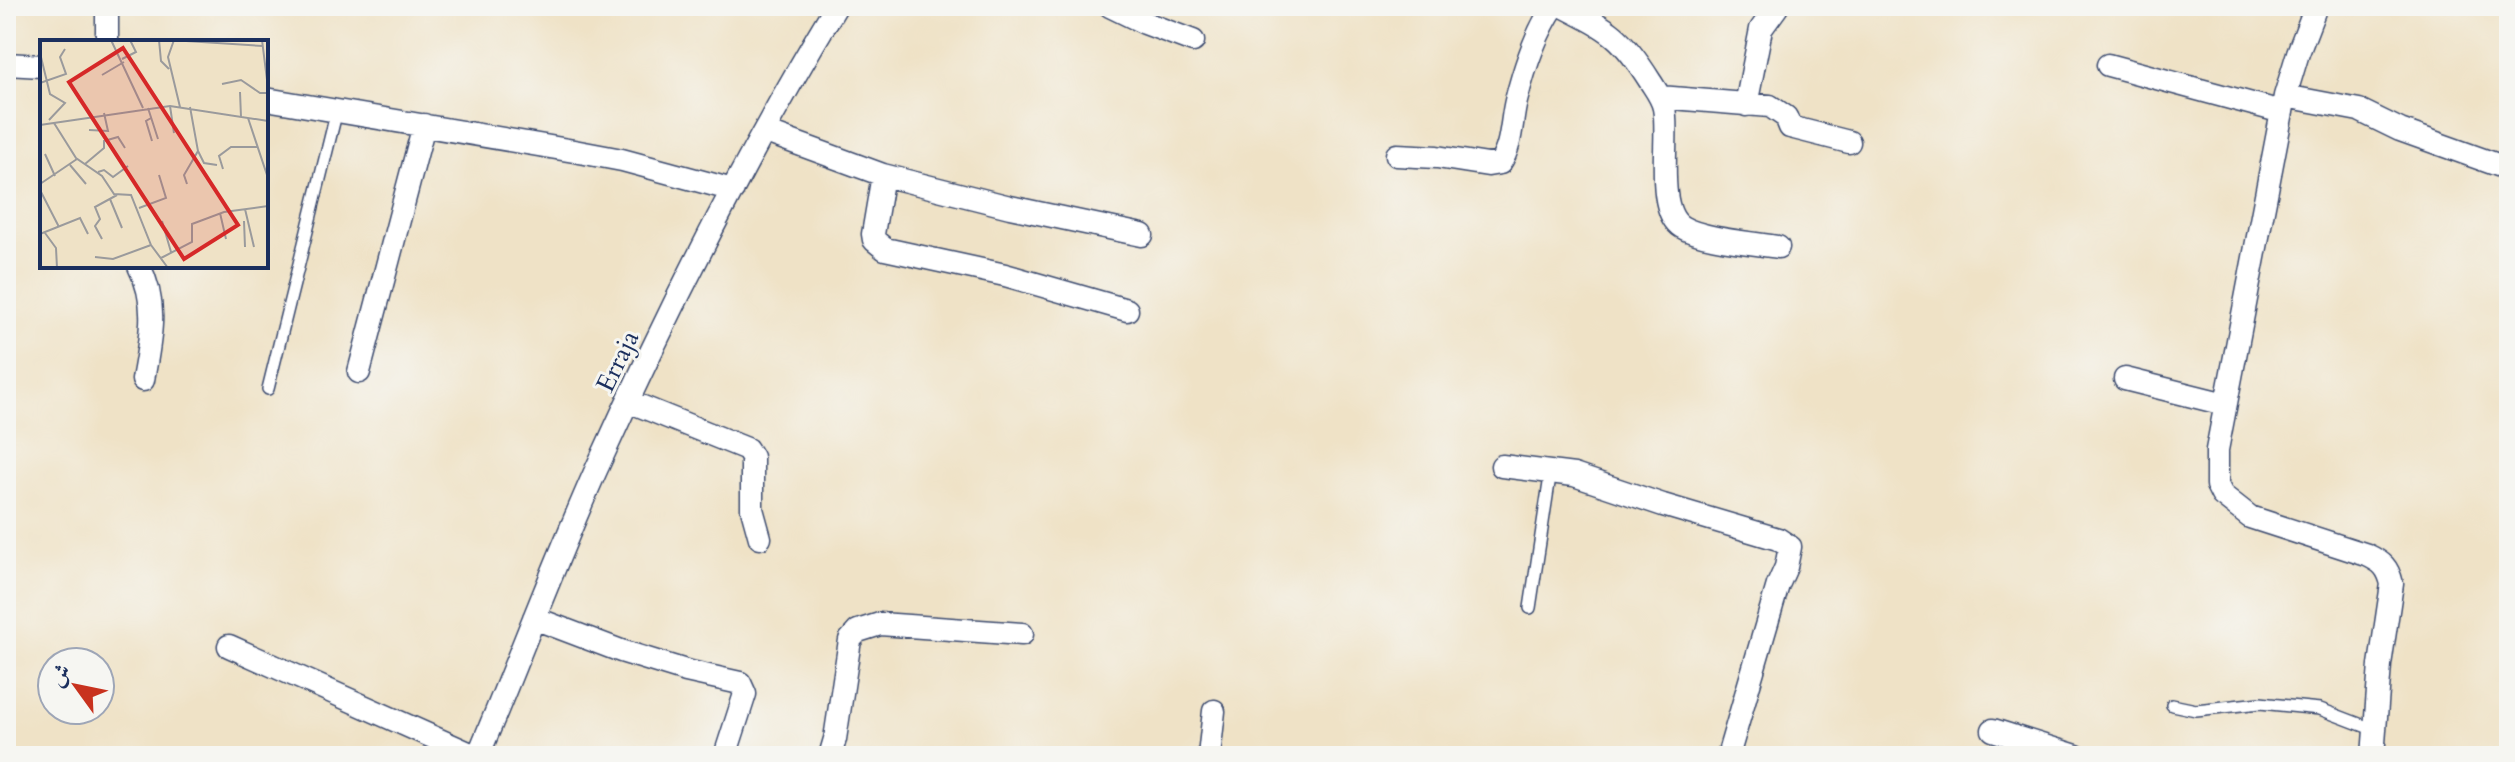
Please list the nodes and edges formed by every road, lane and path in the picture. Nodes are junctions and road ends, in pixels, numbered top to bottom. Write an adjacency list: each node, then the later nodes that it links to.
1 (107, 6): 8 (street)
2 (836, 6): 19 (street, Erraja)
3 (1110, 6): 9 (street)
4 (1554, 6): 21 (street)
5 (1563, 6): 13 (street)
6 (2316, 6): 15 (street)
7 (1777, 7): 16 (street)
8 (107, 40)
9 (1193, 41)
10 (6, 64): 12 (street)
11 (2108, 65): 15 (street)
12 (40, 66)
13 (1660, 97): 16 (street); 26 (street)
14 (268, 99): 17 (street)
15 (2283, 104): 22 (street); 34 (street)
16 (1746, 105): 20 (street)
17 (337, 110): 18 (street); 32 (lane)
18 (424, 125): 24 (street); 29 (street)
19 (766, 132): 23 (street); 24 (street, Erraja)
20 (1849, 142)
21 (1397, 155)
22 (2509, 169)
23 (883, 175): 25 (street); 28 (street)
24 (733, 190): 33 (street, Erraja)
25 (1142, 235)
26 (1778, 247)
27 (140, 268): 31 (street)
28 (1127, 310)
29 (359, 372)
30 (2125, 379): 34 (street)
31 (143, 380)
32 (268, 389)
33 (628, 401): 37 (street); 39 (street, Erraja)
34 (2225, 404): 45 (street)
35 (1502, 466): 36 (street)
36 (1551, 470): 38 (lane); 50 (street)
37 (760, 538)
38 (1530, 608)
39 (534, 618): 46 (street, Erraja); 47 (street)
40 (1022, 634): 48 (street)
41 (229, 646): 46 (street)
42 (2172, 705): 45 (lane)
43 (1214, 711): 49 (street)
44 (1993, 730): 51 (street)
45 (2375, 730): 52 (street)
46 (476, 756)
47 (725, 756)
48 (830, 756)
49 (1209, 756)
50 (1728, 756)
51 (2076, 756)
52 (2373, 756)

